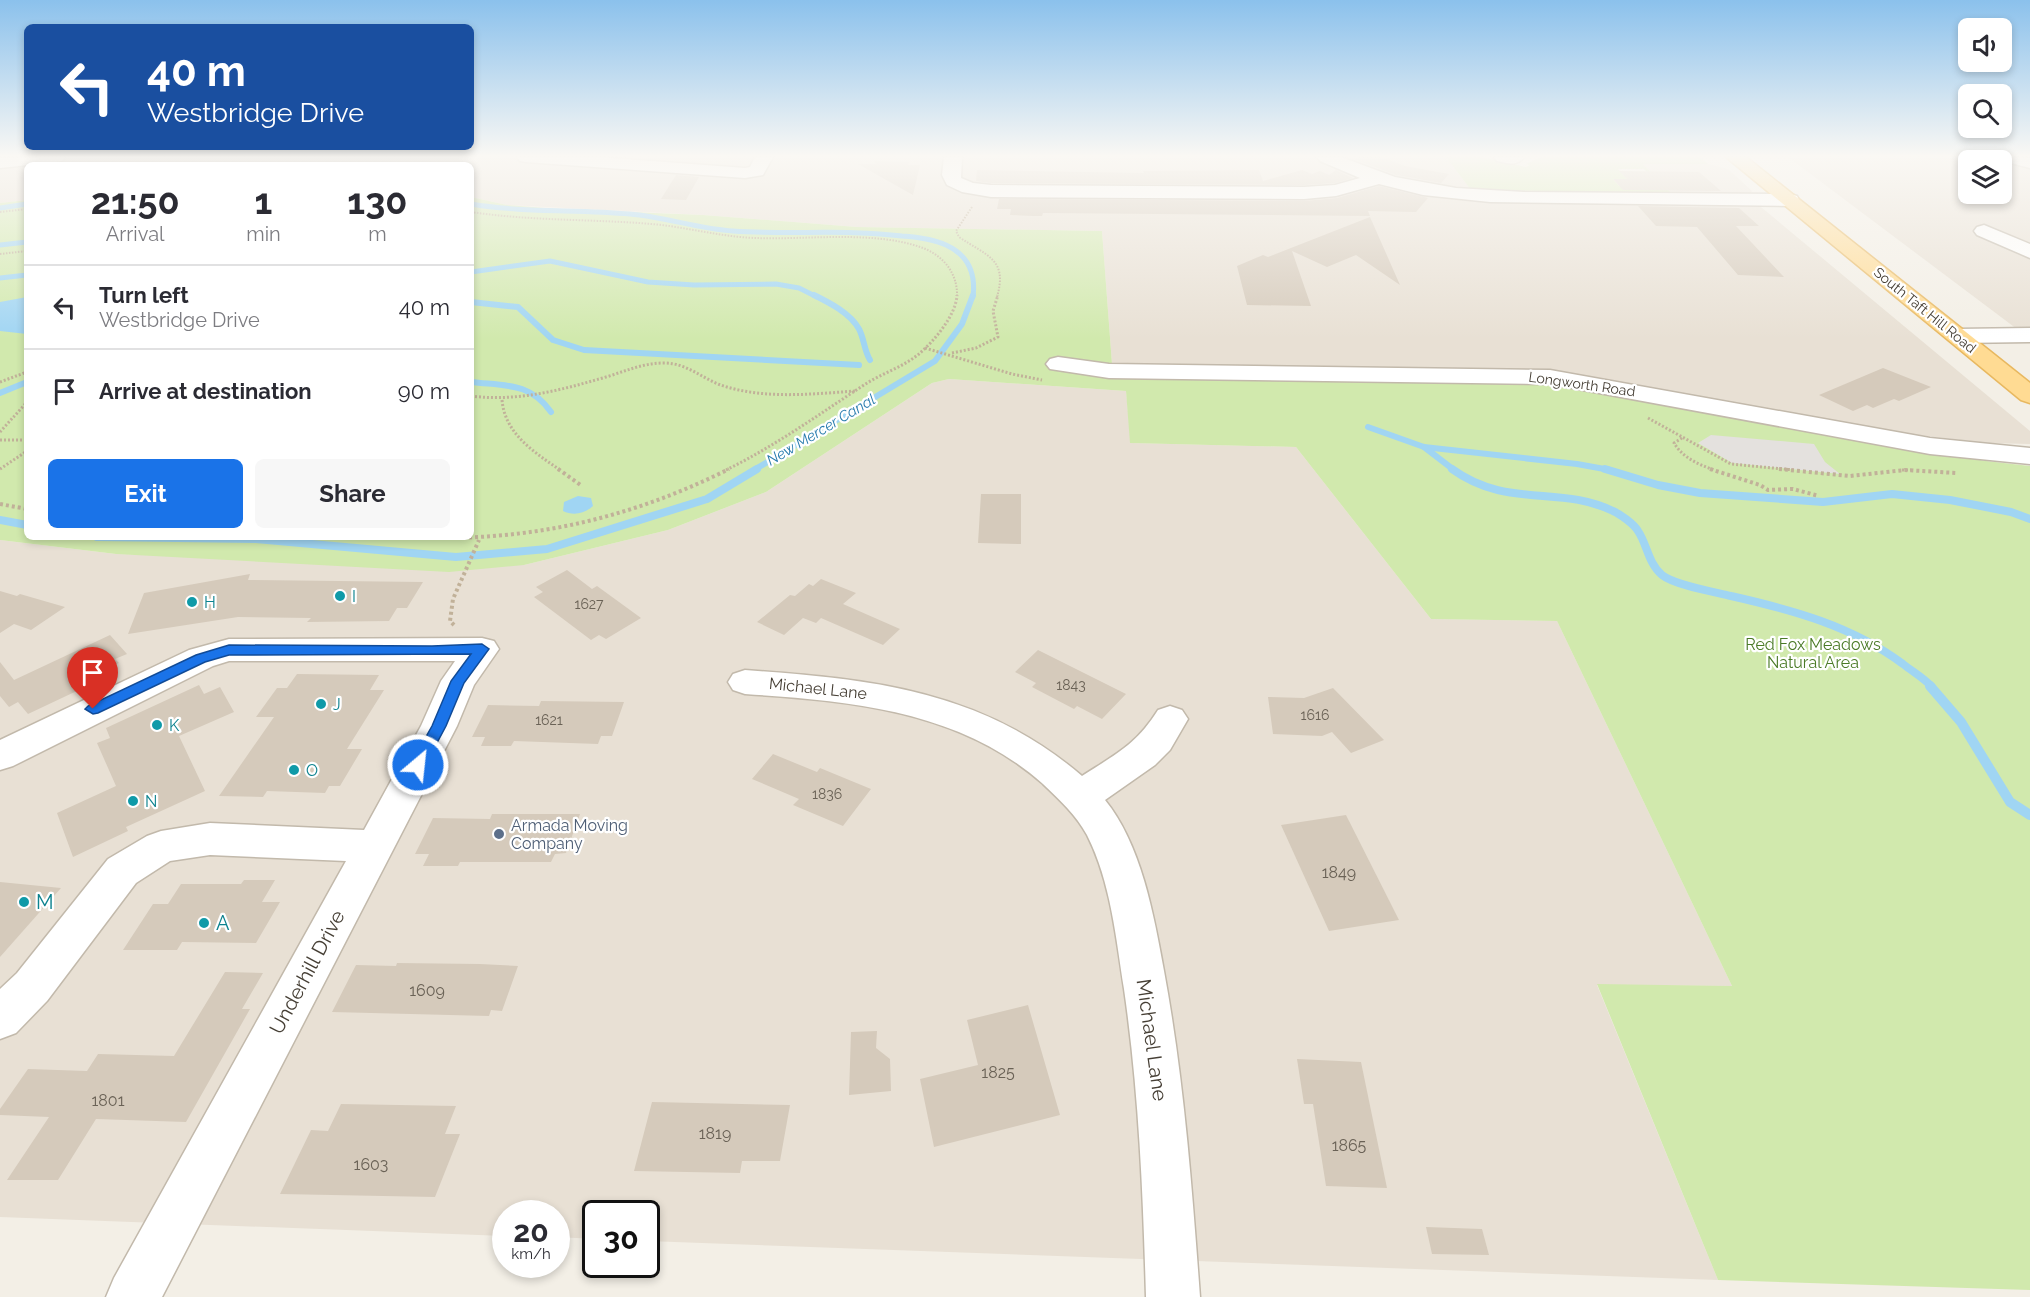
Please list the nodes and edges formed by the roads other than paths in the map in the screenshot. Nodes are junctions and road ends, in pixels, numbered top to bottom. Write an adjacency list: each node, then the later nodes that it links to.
1 (1811, 218): 5 (main road, South Taft Hill Road)
2 (1984, 231): 3 (street)
3 (2030, 252)
4 (2030, 335): 5 (street)
5 (1958, 336): 7 (main road, South Taft Hill Road)
6 (1058, 364): 8 (street, Longworth Road)
7 (2030, 395)
8 (2030, 456)
9 (745, 682): 12 (street, Michael Lane)
10 (1170, 719): 12 (street)
11 (0, 756): 13 (street, Underhill Drive)
12 (1080, 796): 16 (street, Michael Lane)
13 (375, 846): 14 (street); 15 (street, Underhill Drive)
14 (0, 1018)
15 (133, 1297)
16 (1173, 1297)

